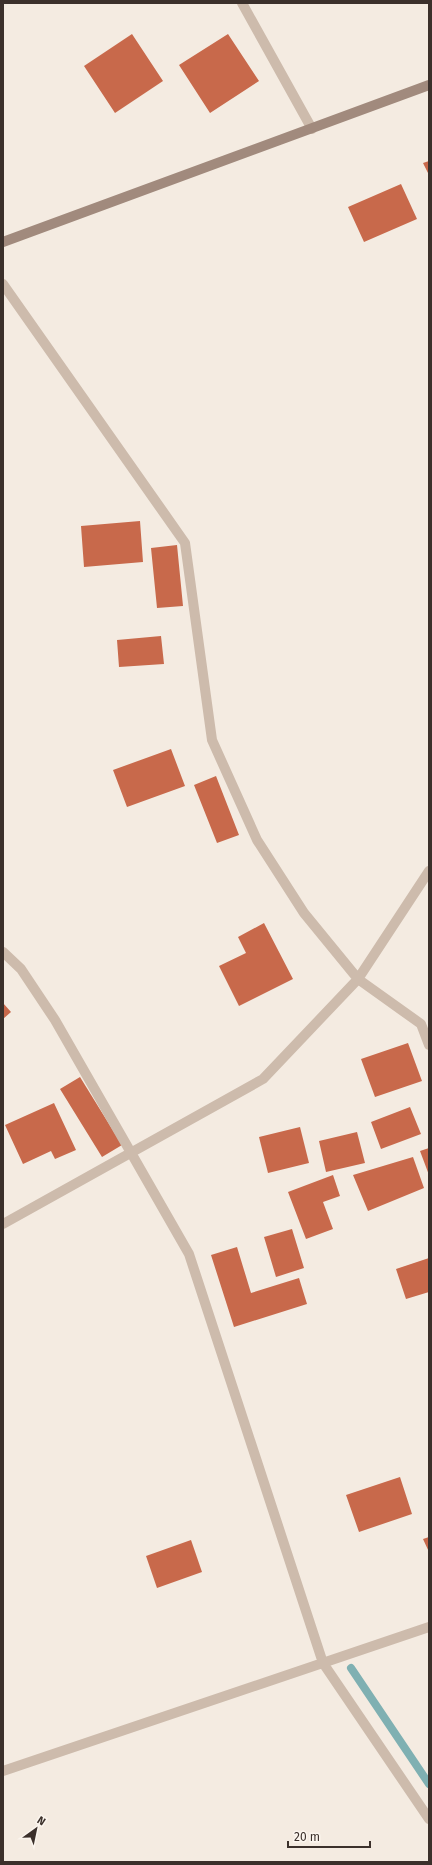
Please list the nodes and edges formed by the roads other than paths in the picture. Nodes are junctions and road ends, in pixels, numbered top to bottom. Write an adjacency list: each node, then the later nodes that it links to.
1 (242, 3): 3 (street)
2 (429, 85): 3 (street)
3 (312, 129): 4 (street)
4 (3, 242)
5 (3, 284): 8 (street)
6 (429, 871): 8 (street)
7 (3, 952): 10 (street)
8 (358, 979): 9 (street); 10 (street)
9 (429, 1045)
10 (132, 1152): 11 (street); 13 (street)
11 (3, 1224)
12 (429, 1627): 13 (street)
13 (323, 1663): 14 (street); 15 (street)
14 (3, 1771)
15 (429, 1819)

